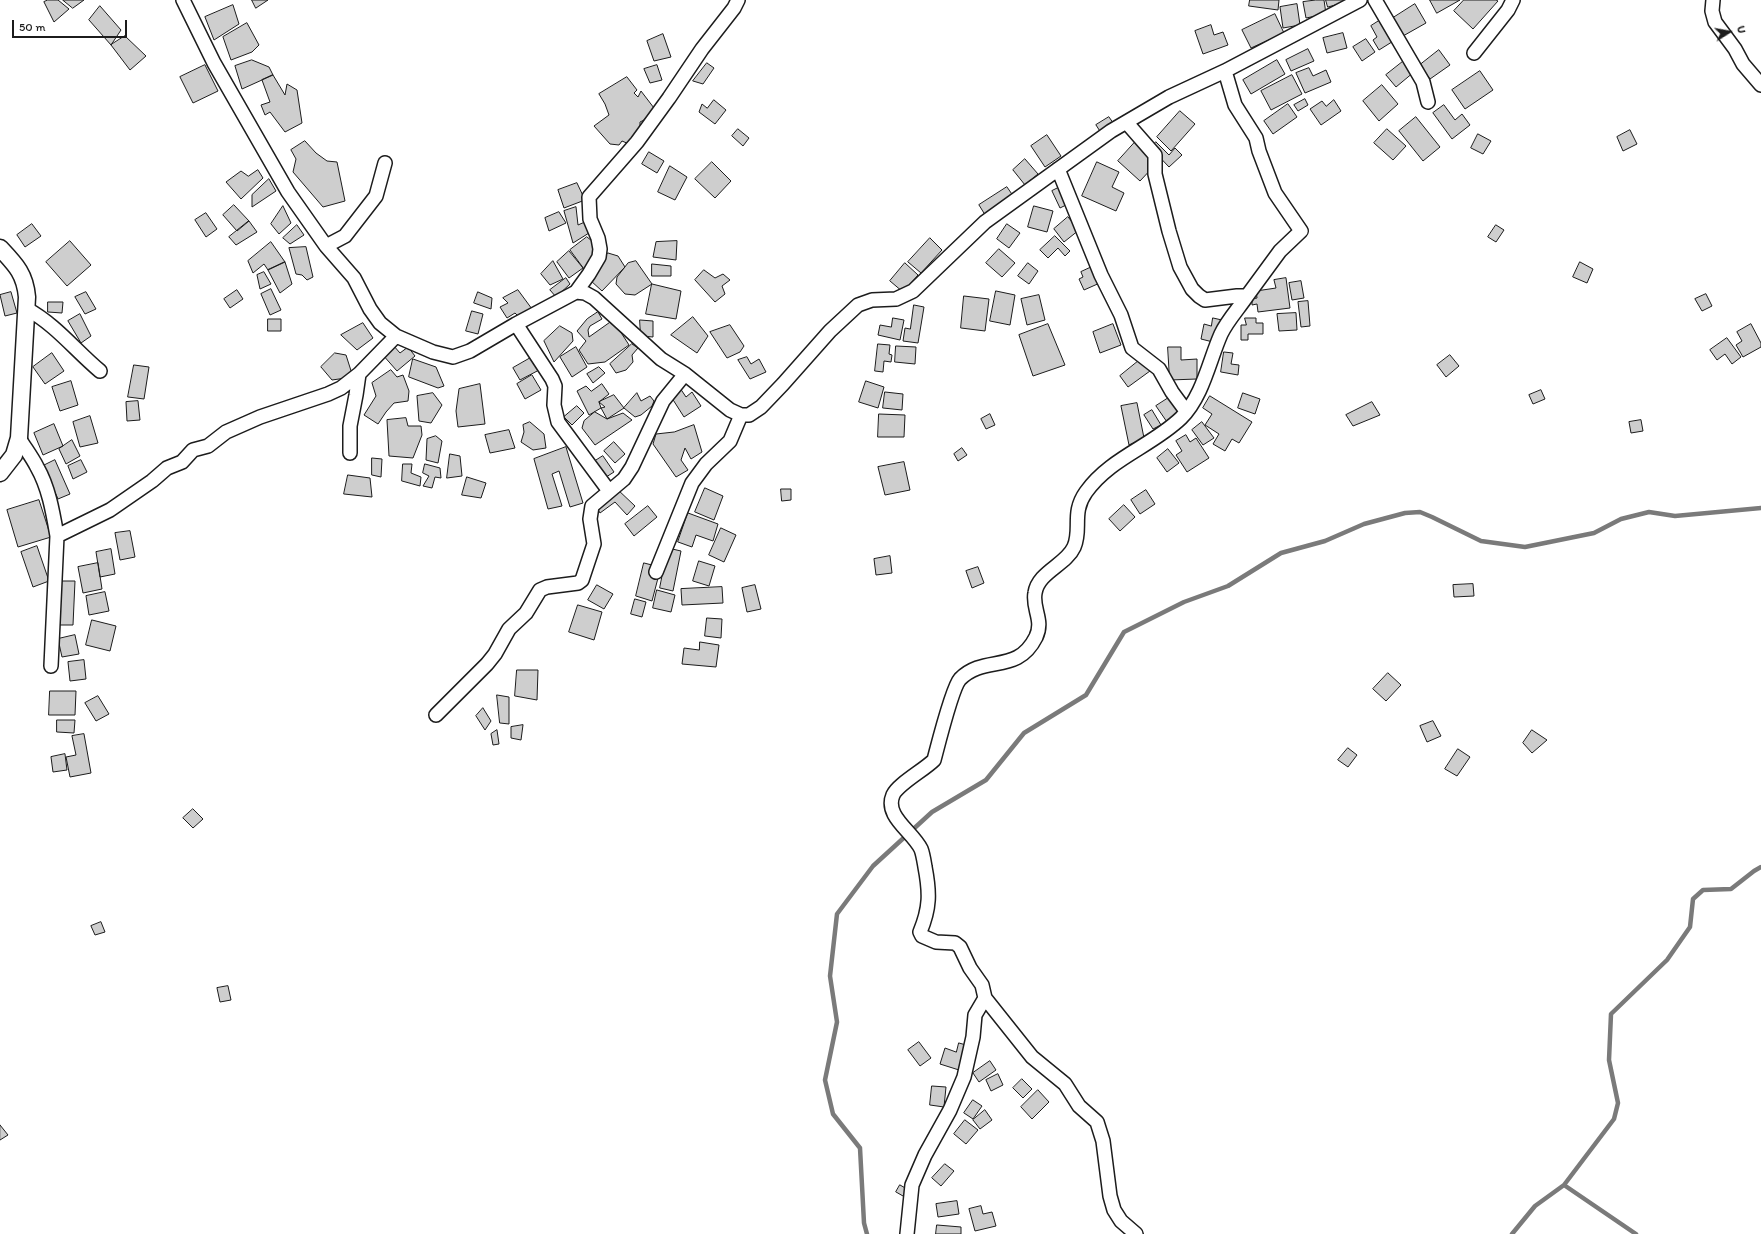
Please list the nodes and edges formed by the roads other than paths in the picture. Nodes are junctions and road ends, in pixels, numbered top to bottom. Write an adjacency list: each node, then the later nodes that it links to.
1 (183, 0): 14 (street)
2 (738, 0): 16 (street)
3 (1360, 0): 8 (street)
4 (1375, 0): 10 (street)
5 (1512, 0): 7 (street)
6 (1713, 0): 9 (street)
7 (1474, 54)
8 (1225, 71): 11 (street); 17 (street)
9 (1761, 85)
10 (1428, 102)
11 (1127, 123): 13 (street); 17 (street)
12 (385, 163): 14 (street)
13 (1058, 169): 24 (street); 25 (street)
14 (326, 246): 20 (street)
15 (0, 248): 18 (street)
16 (576, 292): 19 (street); 23 (street)
17 (1247, 296): 24 (street)
18 (27, 309): 21 (street); 26 (street)
19 (516, 324): 20 (street); 29 (street)
20 (396, 336): 22 (street)
21 (100, 372)
22 (358, 374): 27 (street); 30 (street)
23 (685, 374): 25 (street); 29 (street)
24 (1186, 411): 34 (street)
25 (741, 415): 31 (street)
26 (19, 438): 28 (street); 30 (street)
27 (350, 453)
28 (0, 473)
29 (609, 491): 33 (street)
30 (56, 536): 32 (street)
31 (656, 572)
32 (51, 666)
33 (436, 715)
34 (985, 998): 35 (street); 36 (street)
35 (907, 1234)
36 (1136, 1234)

